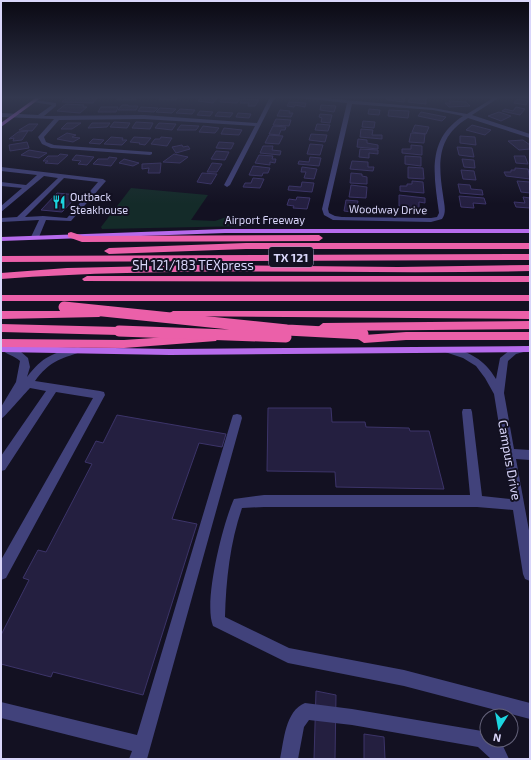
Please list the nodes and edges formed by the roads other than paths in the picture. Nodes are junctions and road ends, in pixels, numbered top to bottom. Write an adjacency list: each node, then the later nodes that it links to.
1 (45, 132): 7 (street)
2 (254, 132): 12 (street)
3 (343, 132): 4 (street, Woodway Drive)
4 (446, 132)
5 (519, 132): 6 (street)
6 (530, 136)
7 (150, 153)
8 (1, 169): 9 (street)
9 (42, 174): 10 (street); 13 (street)
10 (63, 176): 15 (street); 16 (street)
11 (1, 184): 13 (street)
12 (227, 185)
13 (28, 187): 14 (street)
14 (1, 210)
15 (19, 218): 16 (street); 17 (street)
16 (43, 218): 20 (street)
17 (1, 220)
18 (530, 231): 19 (main road, Airport Freeway)
19 (70, 235): 20 (main road, Airport Freeway); 22 (highway)
20 (35, 237): 21 (main road, Airport Freeway)
21 (1, 239)
22 (530, 240)
23 (530, 246): 25 (highway)
24 (530, 257): 25 (highway, TX 121)
25 (3, 259)
26 (530, 268): 27 (highway)
27 (1, 276)
28 (1, 279): 29 (highway, SH 121/183 TEXpress)
29 (530, 279)
30 (1, 298): 31 (highway)
31 (530, 298)
32 (1, 302): 37 (highway, bridge)
33 (1, 315): 34 (highway)
34 (530, 315)
35 (530, 325): 39 (highway)
36 (1, 328): 37 (highway, bridge)
37 (363, 336): 38 (highway)
38 (530, 336)
39 (3, 347): 41 (main road); 46 (street)
40 (527, 349): 42 (main road); 45 (street, Campus Drive)
41 (78, 350): 42 (main road); 43 (street)
42 (446, 350): 45 (street, Campus Drive)
43 (28, 384): 44 (street); 46 (street)
44 (53, 388): 52 (street); 55 (street)
45 (499, 393): 50 (street, Campus Drive)
46 (5, 402): 48 (street)
47 (467, 412): 53 (street)
48 (1, 415)
49 (237, 418): 59 (street)
50 (509, 453): 51 (street); 54 (street, Campus Drive)
51 (530, 455)
52 (1, 466)
53 (477, 501): 54 (street); 58 (street)
54 (518, 505): 56 (street, Campus Drive)
55 (1, 573)
56 (530, 574)
57 (1, 710): 59 (street)
58 (530, 711)
59 (140, 752)
60 (289, 759): 61 (street)
61 (500, 759)

